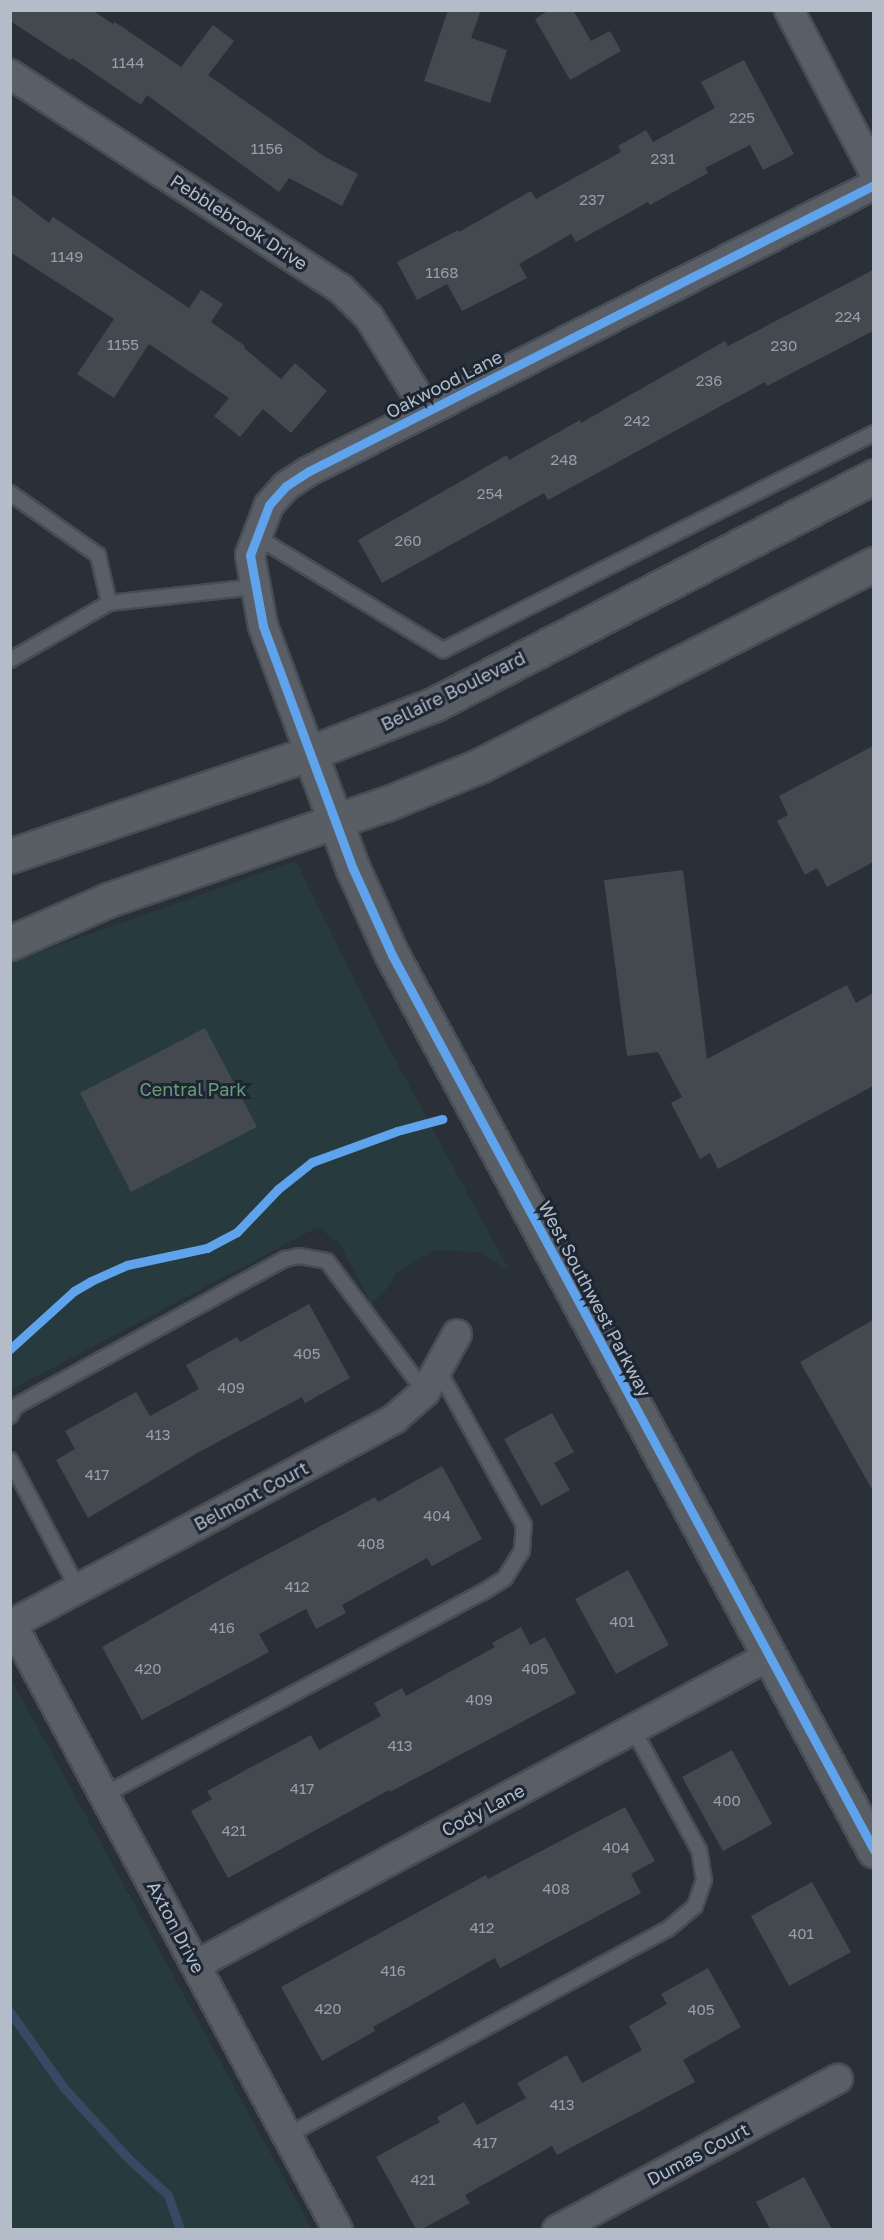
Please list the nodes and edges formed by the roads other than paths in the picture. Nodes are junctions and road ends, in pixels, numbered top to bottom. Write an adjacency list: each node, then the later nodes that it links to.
1 (789, 10): 3 (street)
2 (10, 74): 5 (street, Pebblebrook Drive)
3 (873, 172)
4 (873, 185): 5 (street, Oakwood Lane)
5 (427, 411): 9 (street, Oakwood Lane)
6 (873, 433): 9 (lane)
7 (873, 476): 14 (main road, Bellaire Boulevard)
8 (10, 493): 12 (lane)
9 (257, 537): 11 (street, Oakwood Lane)
10 (873, 564): 15 (main road)
11 (254, 587): 12 (lane); 14 (street, Oakwood Lane)
12 (109, 603): 13 (lane)
13 (10, 660)
14 (310, 753): 15 (main road, West Southwest Parkway); 16 (main road, Bellaire Boulevard)
15 (337, 821): 17 (main road); 24 (main road, West Southwest Parkway)
16 (10, 856)
17 (10, 943)
18 (457, 1334): 19 (street, Belmont Court)
19 (432, 1382): 20 (lane); 22 (street, Belmont Court); 26 (lane)
20 (10, 1416)
21 (10, 1460): 22 (lane)
22 (78, 1589): 23 (street, Belmont Court)
23 (12, 1624): 26 (street, Axton Drive)
24 (769, 1656): 25 (street, Cody Lane); 27 (main road, West Southwest Parkway)
25 (633, 1729): 28 (street, Cody Lane); 30 (lane)
26 (104, 1795): 28 (street, Axton Drive)
27 (873, 1850)
28 (196, 1965): 30 (street, Axton Drive)
29 (838, 2079): 32 (street, Dumas Court)
30 (288, 2135): 31 (street, Axton Drive)
31 (338, 2229)
32 (557, 2229)

